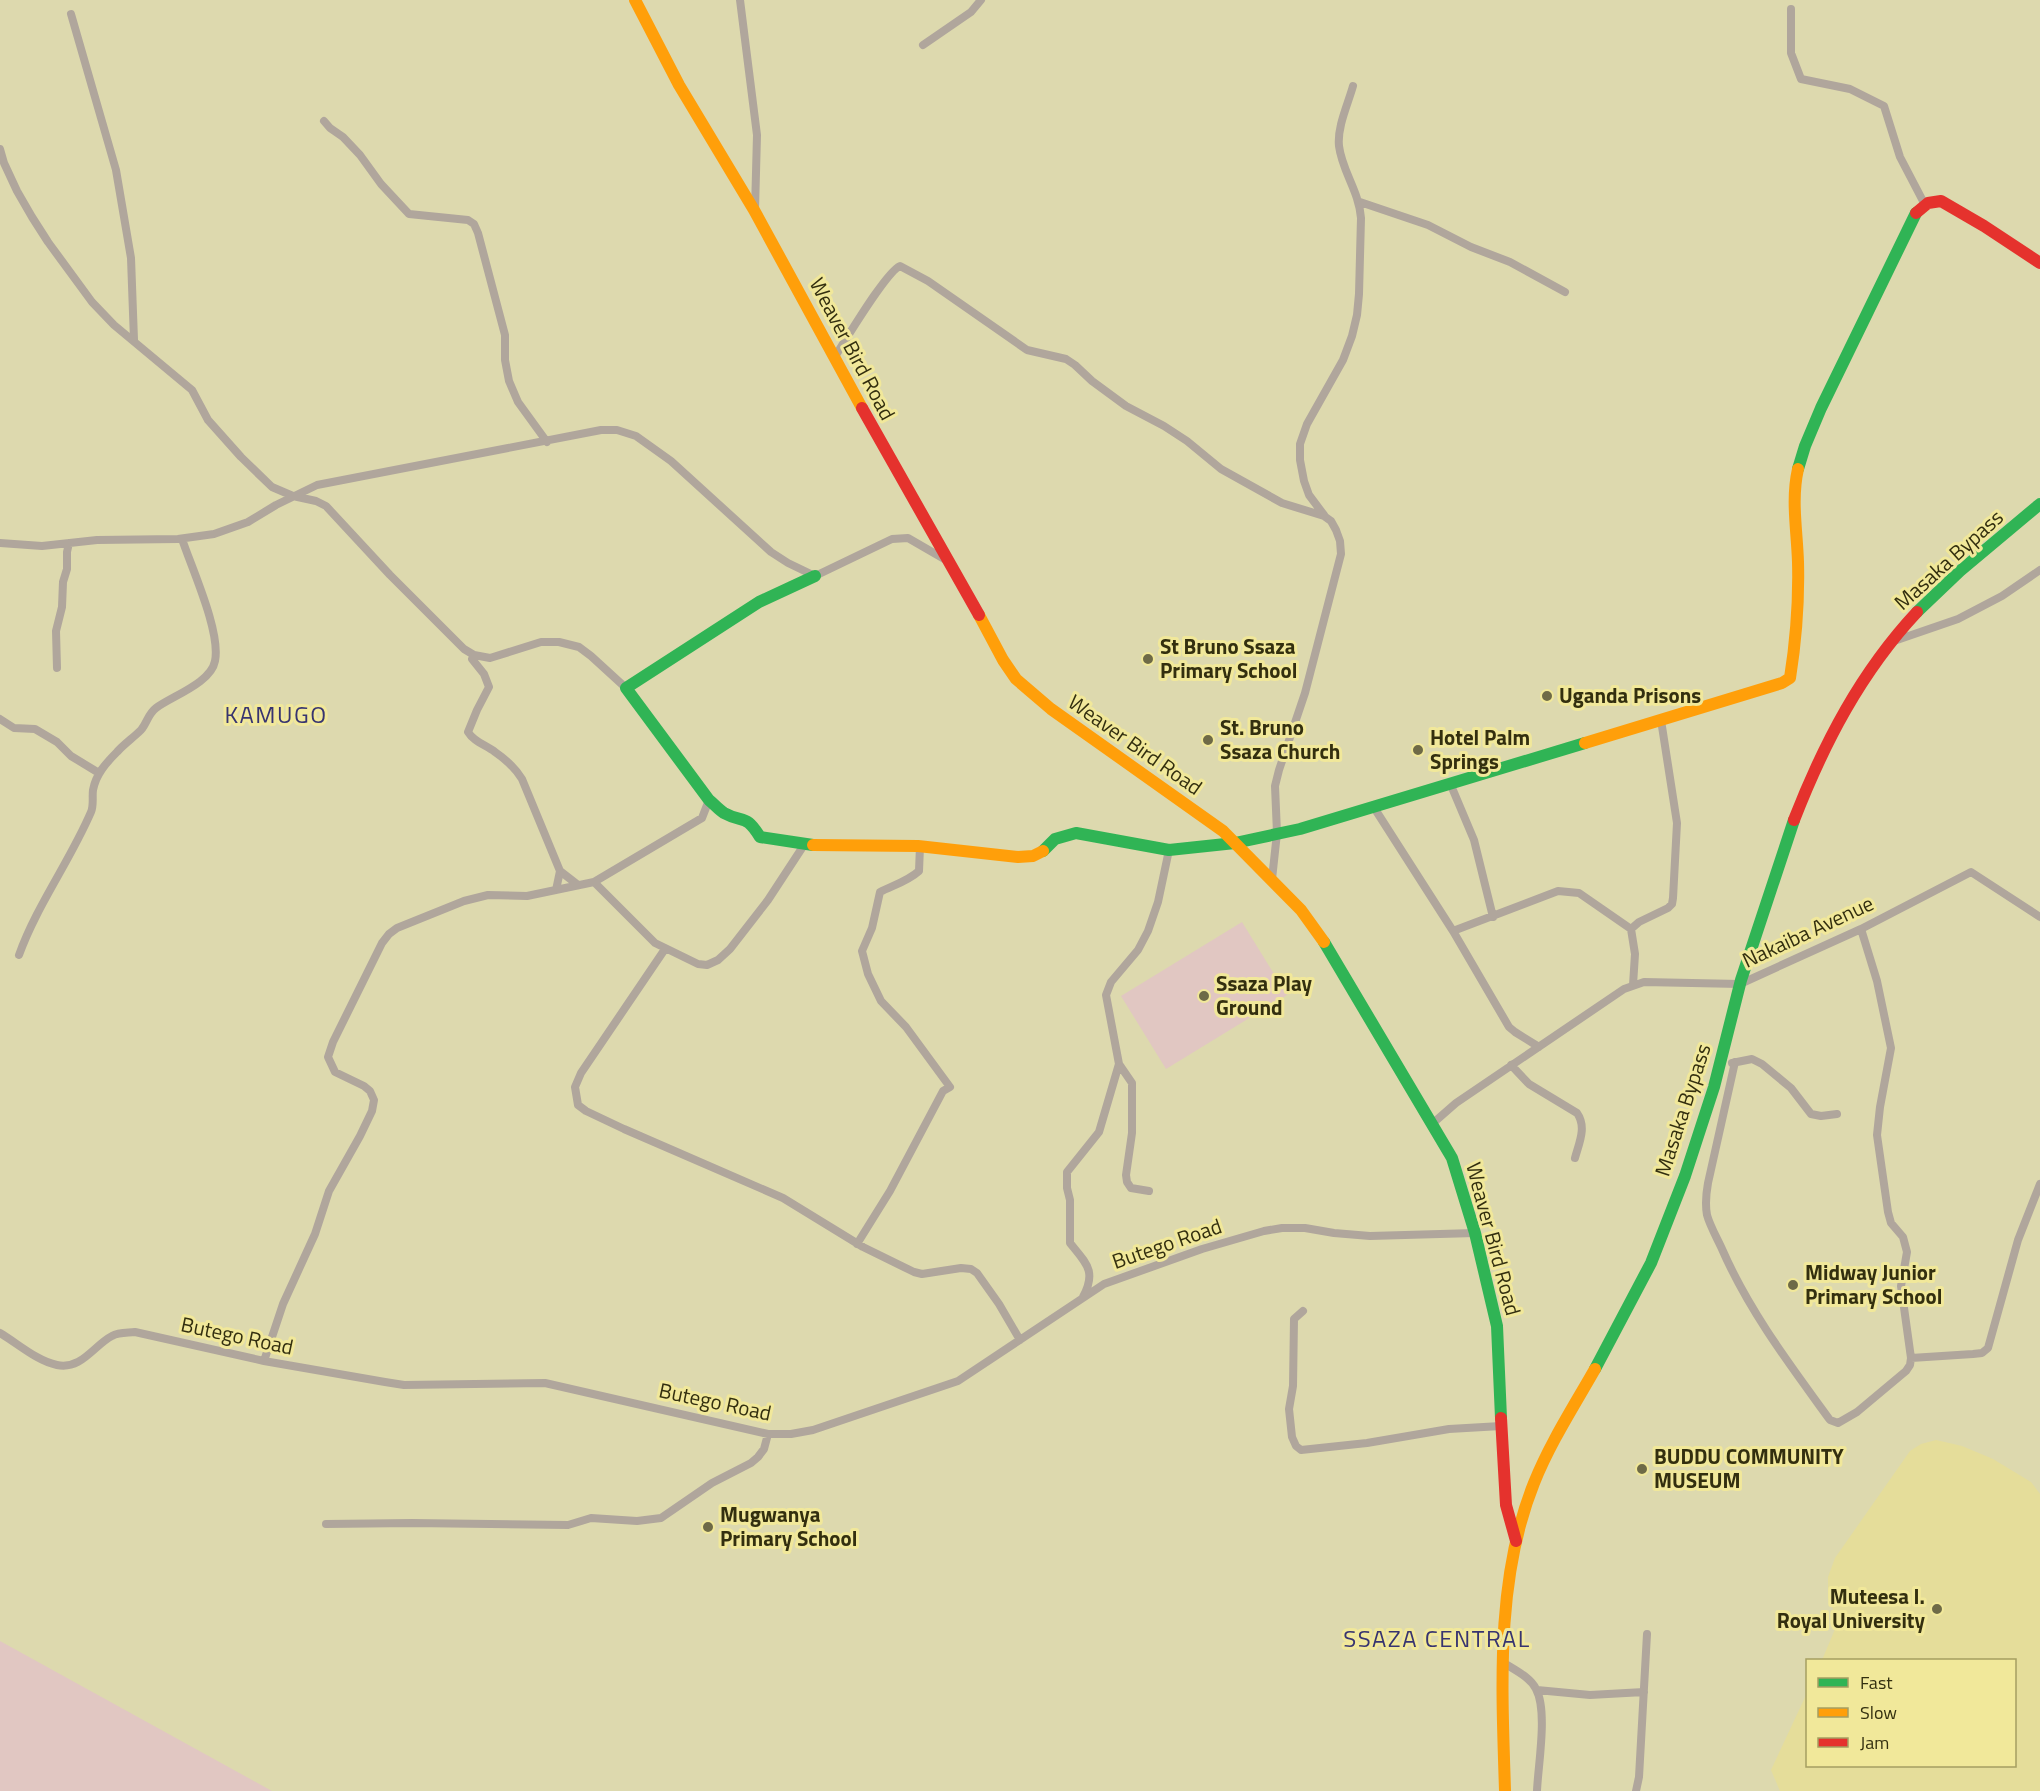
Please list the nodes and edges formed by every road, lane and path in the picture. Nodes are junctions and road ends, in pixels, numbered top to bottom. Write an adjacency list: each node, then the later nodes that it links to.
1 (635, 0): 12 (main road, Weaver Bird Road)
2 (740, 0): 12 (street)
3 (981, 0): 6 (street)
4 (1791, 9): 11 (street)
5 (71, 14): 15 (street)
6 (923, 45)
7 (1353, 86): 10 (street)
8 (324, 121): 17 (street)
9 (0, 149): 15 (street)
10 (1360, 202): 14 (street); 20 (street)
11 (1924, 203): 13 (main road); 32 (main road)
12 (754, 210): 16 (main road, Weaver Bird Road)
13 (2040, 263)
14 (1565, 292)
15 (134, 340): 18 (street)
16 (834, 358): 20 (street); 24 (main road, Weaver Bird Road)
17 (547, 442): 18 (street); 26 (street)
18 (293, 496): 21 (street); 28 (street)
19 (2040, 504): 27 (main road, Masaka Bypass)
20 (1324, 516): 39 (street)
21 (182, 539): 23 (street); 33 (street)
22 (0, 543): 23 (street)
23 (69, 543): 29 (street)
24 (949, 561): 26 (street); 40 (main road, Weaver Bird Road)
25 (2040, 570): 27 (street)
26 (815, 576): 30 (main road)
27 (1888, 644): 56 (main road, Masaka Bypass)
28 (474, 655): 30 (street); 44 (street)
29 (57, 669)
30 (626, 688): 35 (main road)
31 (0, 718): 33 (street)
32 (1661, 720): 34 (main road); 51 (street)
33 (99, 773): 55 (street)
34 (1450, 783): 36 (main road); 49 (street)
35 (709, 800): 37 (main road); 38 (street)
36 (1373, 806): 39 (main road); 53 (street)
37 (724, 813): 38 (street); 41 (main road)
38 (702, 818): 46 (street)
39 (1277, 833): 40 (main road); 45 (street)
40 (1235, 843): 43 (main road); 45 (main road, Weaver Bird Road)
41 (804, 845): 42 (main road); 54 (street)
42 (920, 846): 43 (main road); 69 (street)
43 (1169, 850): 60 (street)
44 (560, 871): 47 (street); 48 (street)
45 (1272, 879): 64 (main road, Weaver Bird Road)
46 (594, 882): 47 (street); 54 (street)
47 (578, 885): 48 (street)
48 (556, 890): 75 (street)
49 (1492, 917): 51 (street); 53 (street)
50 (2040, 917): 52 (street, Nakaiba Avenue)
51 (1631, 929): 57 (street)
52 (1860, 929): 56 (street, Nakaiba Avenue); 74 (street)
53 (1453, 931): 58 (street)
54 (665, 949): 69 (street)
55 (19, 955)
56 (1740, 984): 57 (street, Nakaiba Avenue); 62 (main road, Masaka Bypass)
57 (1633, 985): 58 (street, Nakaiba Avenue)
58 (1539, 1047): 61 (street, Nakaiba Avenue)
59 (1736, 1062): 62 (street); 63 (street); 74 (street)
60 (1119, 1064): 67 (street); 70 (street)
61 (1511, 1065): 64 (street, Nakaiba Avenue); 65 (street)
62 (1720, 1065): 79 (main road, Masaka Bypass)
63 (1837, 1114)
64 (1432, 1124): 68 (main road, Weaver Bird Road)
65 (1575, 1158)
66 (2040, 1184): 74 (street)
67 (1149, 1191)
68 (1475, 1233): 70 (street, Butego Road); 76 (main road, Weaver Bird Road)
69 (857, 1244): 73 (street)
70 (1082, 1298): 73 (street, Butego Road)
71 (1303, 1311): 76 (street)
72 (0, 1333): 75 (street, Butego Road)
73 (1020, 1340): 77 (street, Butego Road)
74 (1911, 1358)
75 (264, 1361): 77 (street, Butego Road)
76 (1501, 1426): 79 (main road, Weaver Bird Road)
77 (768, 1434): 78 (street)
78 (326, 1524)
79 (1516, 1542): 81 (main road, Masaka Bypass)
80 (1647, 1634): 83 (street)
81 (1503, 1663): 82 (street); 84 (main road, Masaka Bypass)
82 (1537, 1690): 83 (street); 85 (street)
83 (1644, 1692): 86 (street)
84 (1505, 1791)
85 (1537, 1791)
86 (1636, 1791)

